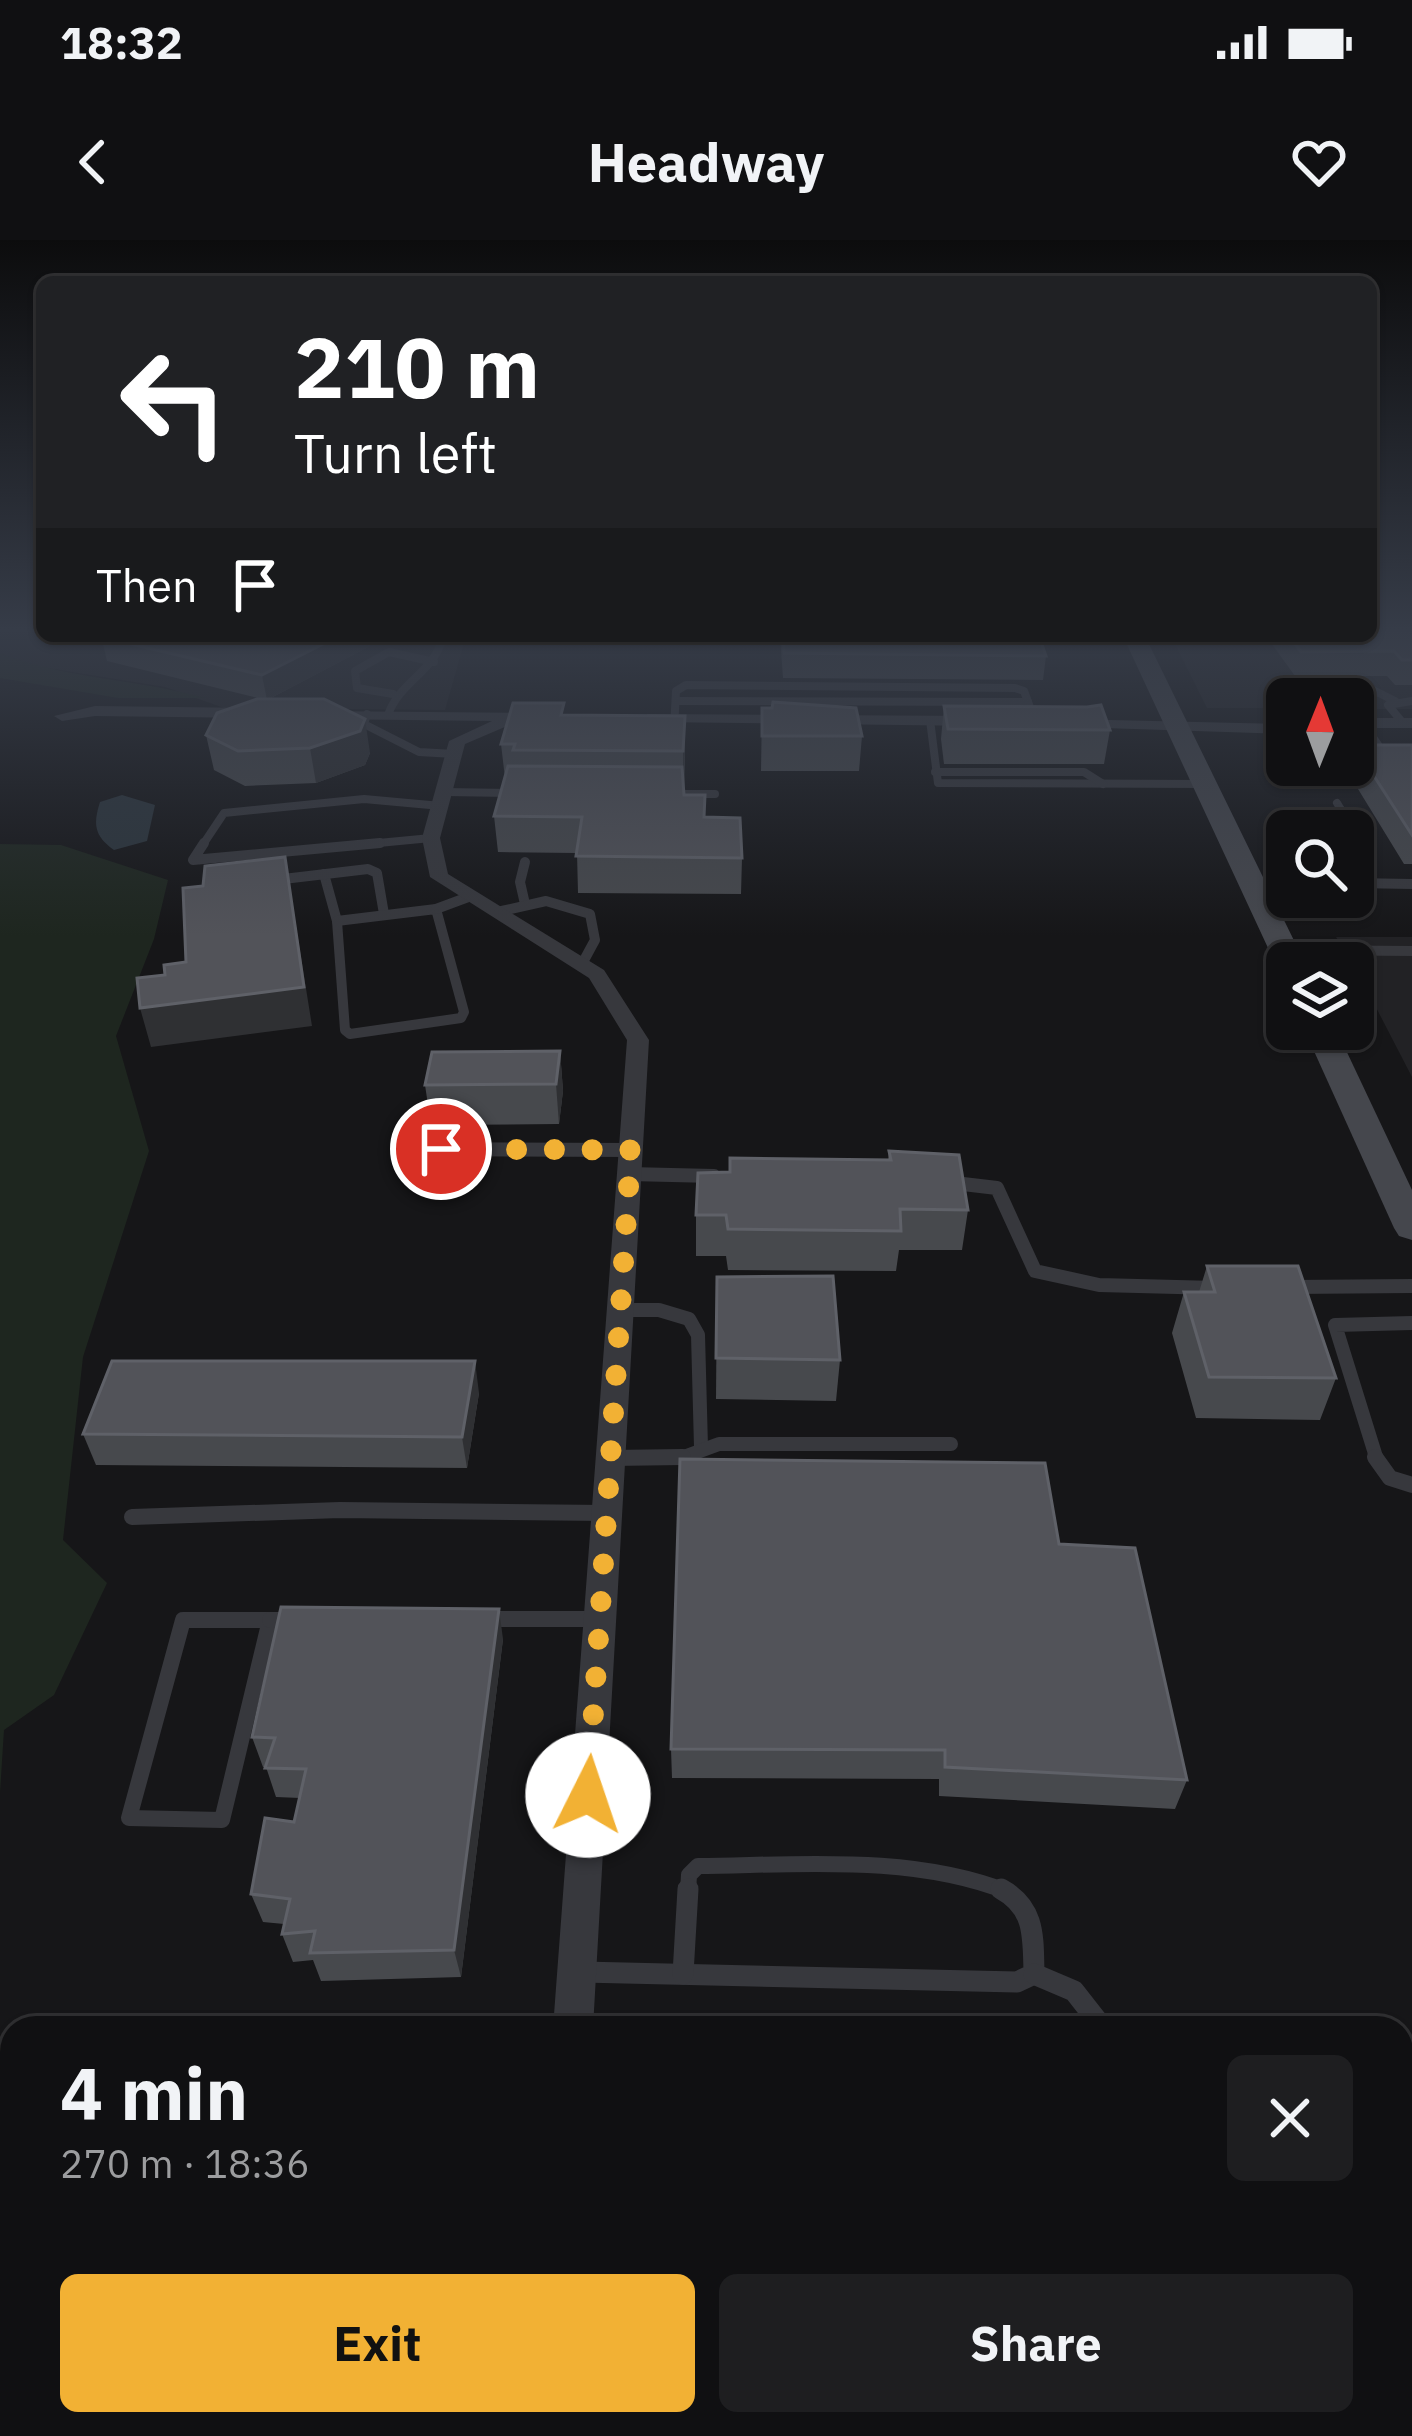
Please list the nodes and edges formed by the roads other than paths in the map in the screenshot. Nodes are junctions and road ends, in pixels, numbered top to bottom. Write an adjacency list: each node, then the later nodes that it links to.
1 (378, 731): 10 (lane)
2 (480, 731): 10 (street)
3 (931, 731): 12 (lane)
4 (989, 731): 7 (lane)
5 (1085, 731): 8 (lane)
6 (1187, 731): 12 (street)
7 (995, 732)
8 (1060, 732)
9 (1374, 742): 11 (lane)
10 (454, 754): 16 (street)
11 (1412, 762)
12 (1207, 784): 24 (street)
13 (535, 793): 16 (lane)
14 (647, 794): 15 (lane)
15 (715, 794)
16 (443, 799): 19 (street); 19 (lane)
17 (1337, 802): 18 (lane)
18 (1342, 810)
19 (431, 838): 27 (street)
20 (525, 862): 28 (lane)
21 (324, 874): 22 (lane); 31 (lane); 32 (lane)
22 (260, 881)
23 (1374, 883): 26 (lane)
24 (1253, 884): 25 (lane); 33 (street)
25 (1266, 884)
26 (1412, 884)
27 (471, 896): 29 (lane); 30 (street)
28 (525, 904): 30 (lane); 36 (lane)
29 (436, 909): 31 (lane); 32 (lane)
30 (497, 913): 36 (street)
31 (384, 914): 32 (lane)
32 (337, 921)
33 (1280, 942)
34 (1412, 951): 35 (lane)
35 (1374, 953)
36 (582, 964): 39 (street)
37 (1331, 1050): 42 (street)
38 (403, 1149): 39 (lane)
39 (630, 1162): 40 (lane); 46 (street)
40 (741, 1176)
41 (921, 1181): 45 (lane)
42 (1409, 1215)
43 (1412, 1286): 44 (lane)
44 (1280, 1287)
45 (1236, 1288)
46 (620, 1310): 49 (lane); 50 (street)
47 (1412, 1323): 51 (lane)
48 (951, 1444): 49 (lane)
49 (701, 1447): 50 (lane)
50 (610, 1458): 52 (street)
51 (1412, 1485)
52 (607, 1513): 53 (lane); 55 (street)
53 (132, 1517)
54 (459, 1619): 55 (lane)
55 (600, 1619): 58 (street)
56 (271, 1620): 56 (lane); 57 (lane)
57 (317, 1620)
58 (576, 1972): 59 (lane); 61 (street)
59 (683, 1974): 60 (lane); 60 (lane)
60 (1034, 1974): 62 (lane)
61 (574, 2016)
62 (1094, 2016)

